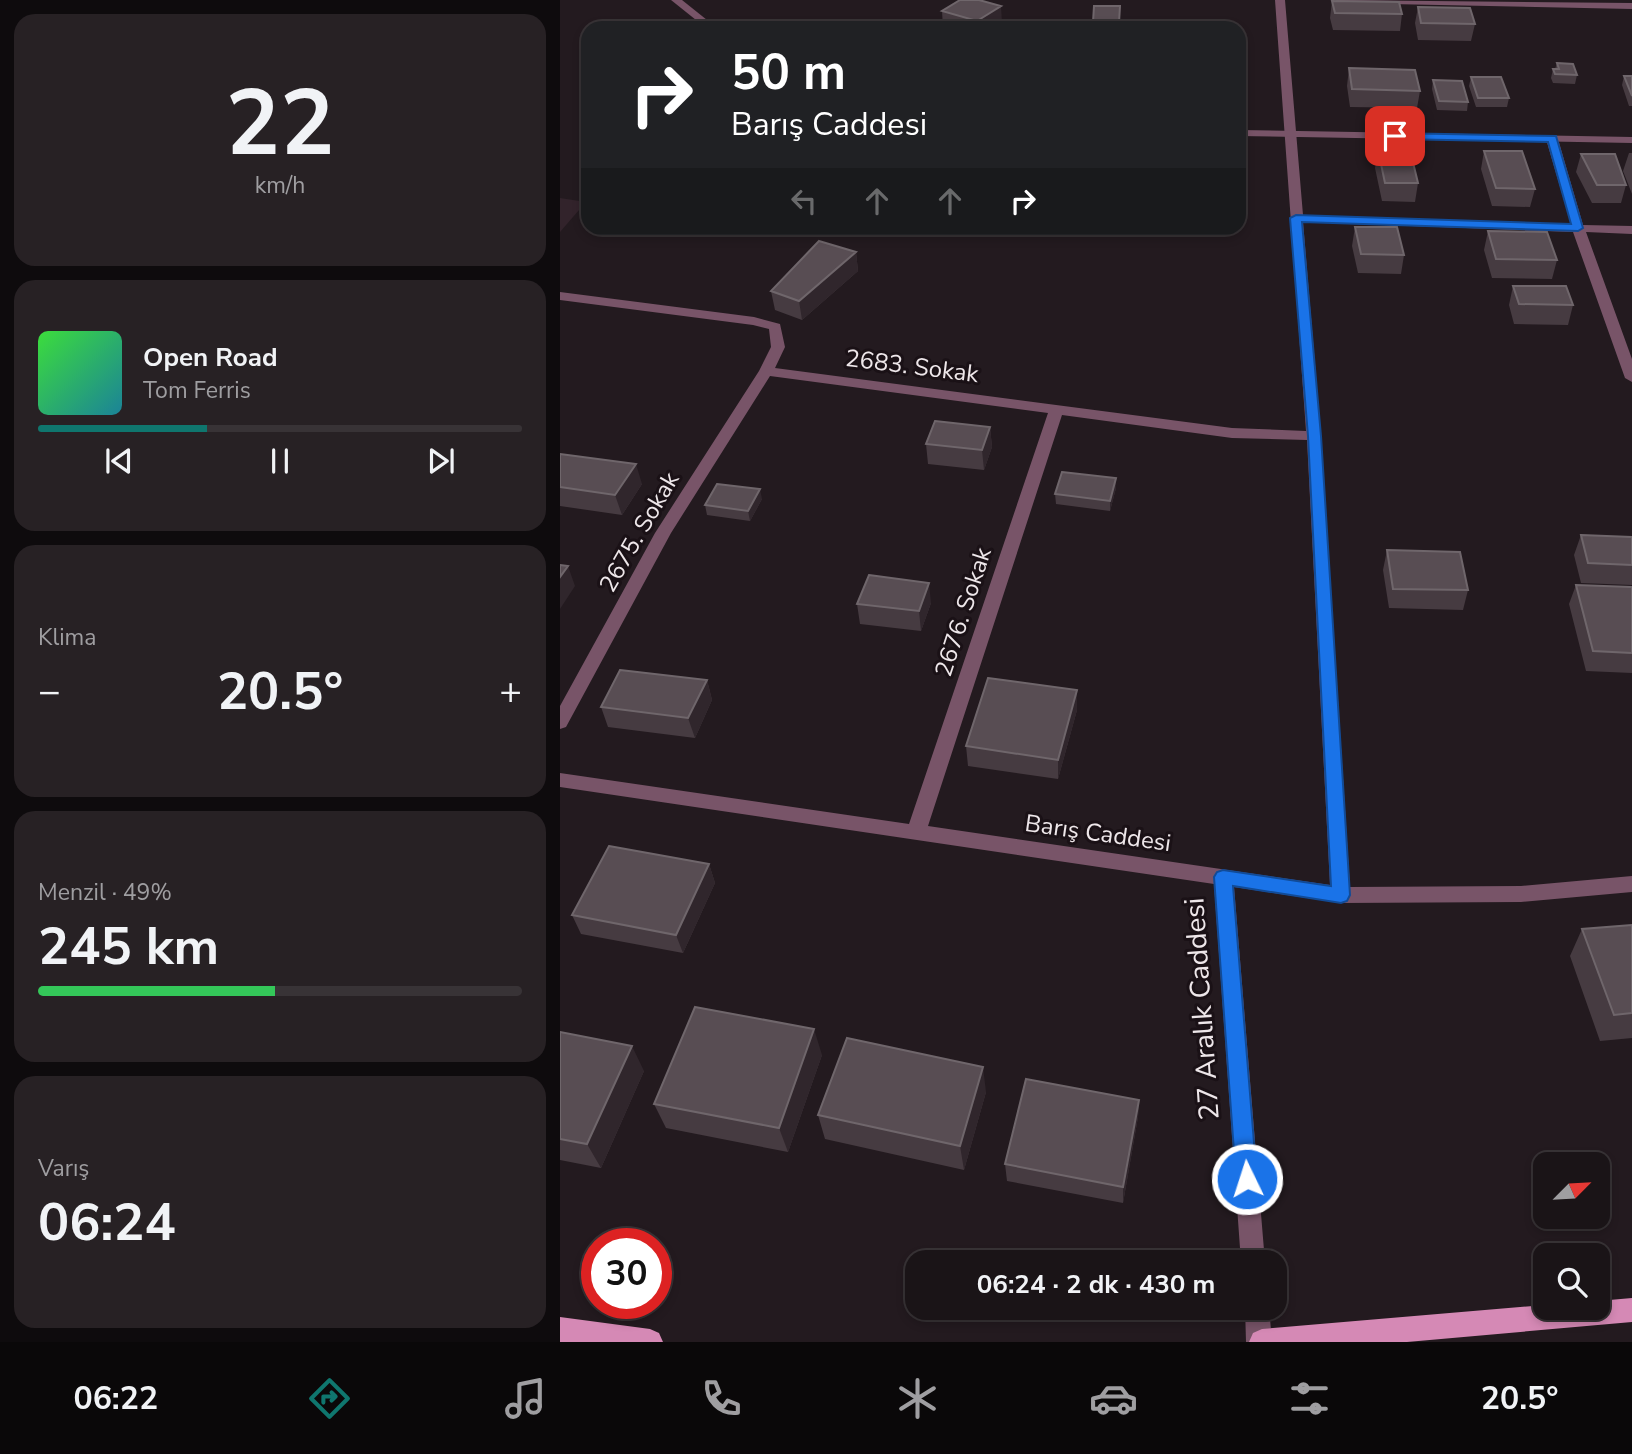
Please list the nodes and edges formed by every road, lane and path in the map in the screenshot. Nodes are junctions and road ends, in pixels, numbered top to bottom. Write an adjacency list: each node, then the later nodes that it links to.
1 (676, 0): 6 (street)
2 (1280, 0): 8 (street)
3 (1340, 0): 4 (street)
4 (1503, 2): 5 (street)
5 (1632, 6)
6 (703, 21)
7 (1246, 133): 8 (street)
8 (1290, 134): 9 (street); 11 (street)
9 (1552, 139): 10 (street); 12 (street)
10 (1632, 140)
11 (1296, 218): 12 (street); 18 (street)
12 (1578, 228): 13 (street); 16 (street)
13 (1632, 230)
14 (560, 296): 15 (street)
15 (766, 371): 17 (street, 2683. Sokak); 19 (street, 2675. Sokak)
16 (1632, 379)
17 (1057, 408): 18 (street, 2683. Sokak); 21 (street, 2676. Sokak)
18 (1314, 436): 24 (street)
19 (560, 722)
20 (560, 780): 21 (street, Barış Caddesi)
21 (916, 832): 22 (street, Barış Caddesi)
22 (1223, 877): 24 (street, Barış Caddesi); 25 (street, 27 Aralık Caddesi)
23 (1632, 884): 24 (street, Barış Caddesi)
24 (1341, 895)
25 (1252, 1250)
26 (1632, 1310): 30 (main road)
27 (1258, 1320): 30 (street)
28 (560, 1330): 29 (main road)
29 (650, 1342)
30 (1261, 1342)

